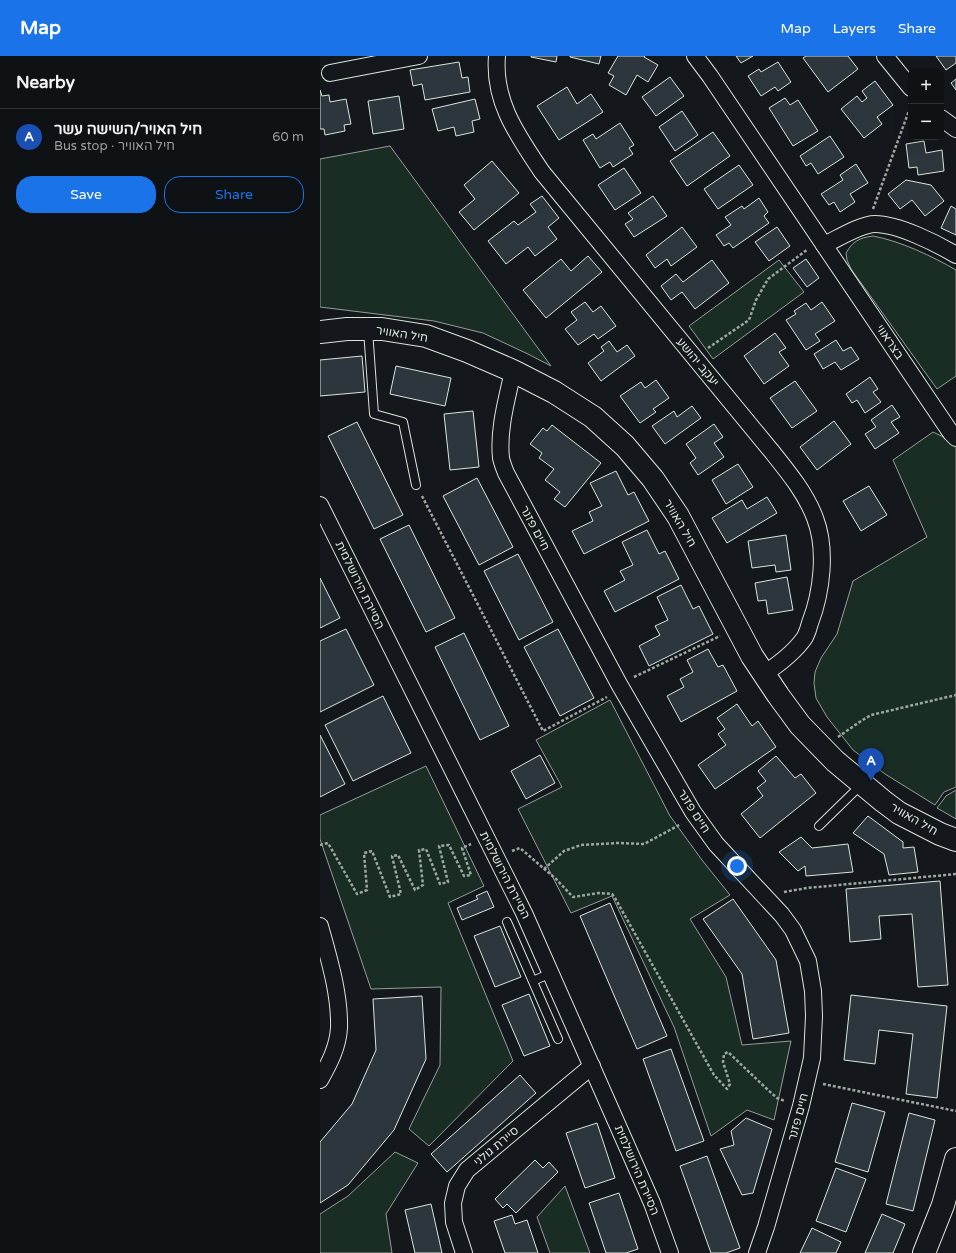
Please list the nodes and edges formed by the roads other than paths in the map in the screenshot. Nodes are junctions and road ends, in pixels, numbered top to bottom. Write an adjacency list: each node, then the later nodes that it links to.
1 (419, 56): 5 (street)
2 (497, 56): 17 (street, יעקב יהושע)
3 (695, 56): 9 (street, בצראווי)
4 (885, 56): 6 (street)
5 (330, 73)
6 (908, 84)
7 (944, 120): 8 (street)
8 (956, 129)
9 (822, 243): 10 (street); 14 (street, בצראווי)
10 (956, 255)
11 (368, 329): 12 (street, חיל האוויר); 13 (street, חיל האוויר); 15 (lane)
12 (323, 330)
13 (513, 371): 17 (street, חיל האוויר); 31 (street, חיים פזנר)
14 (956, 438)
15 (416, 485)
16 (320, 505): 23 (street, הסיירת הירושלמית)
17 (764, 674): 18 (street, חיל האוויר)
18 (862, 784): 19 (lane); 20 (street, חיל האוויר)
19 (819, 826)
20 (956, 840)
21 (507, 922): 24 (lane)
22 (320, 926): 27 (street)
23 (551, 973): 24 (lane); 26 (street, הסיירת הירושלמית)
24 (533, 981): 25 (lane)
25 (558, 1039)
26 (592, 1066): 29 (street, סיירת גולני); 30 (street, הסיירת הירושלמית)
27 (320, 1080)
28 (956, 1159): 32 (street)
29 (464, 1253)
30 (670, 1253)
31 (757, 1253)
32 (924, 1253)

